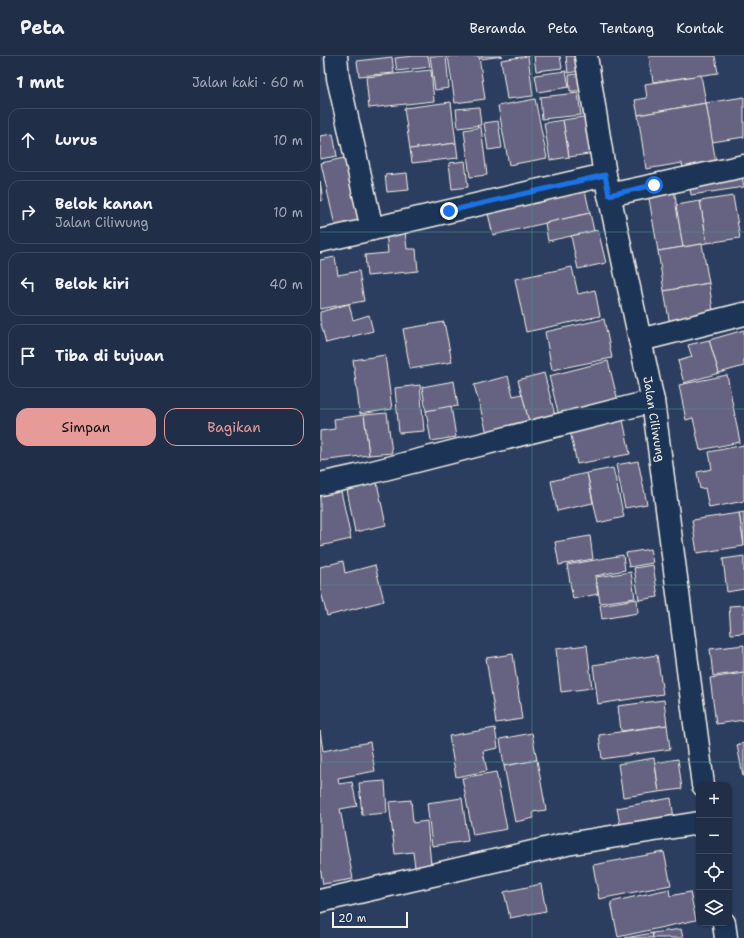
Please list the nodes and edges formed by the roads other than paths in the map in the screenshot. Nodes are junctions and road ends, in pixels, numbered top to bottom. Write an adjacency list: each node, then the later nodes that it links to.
1 (336, 56): 5 (street)
2 (586, 56): 4 (street, Jalan Ciliwung)
3 (744, 166): 4 (street)
4 (607, 185): 5 (street); 8 (street, Jalan Ciliwung)
5 (372, 229): 6 (street)
6 (320, 241)
7 (744, 314): 8 (street)
8 (640, 340): 9 (street, Jalan Ciliwung)
9 (653, 401): 10 (street); 11 (street, Jalan Ciliwung)
10 (320, 484)
11 (703, 782)
12 (696, 823): 13 (street)
13 (320, 901)
14 (724, 926): 15 (street)
15 (726, 938)

